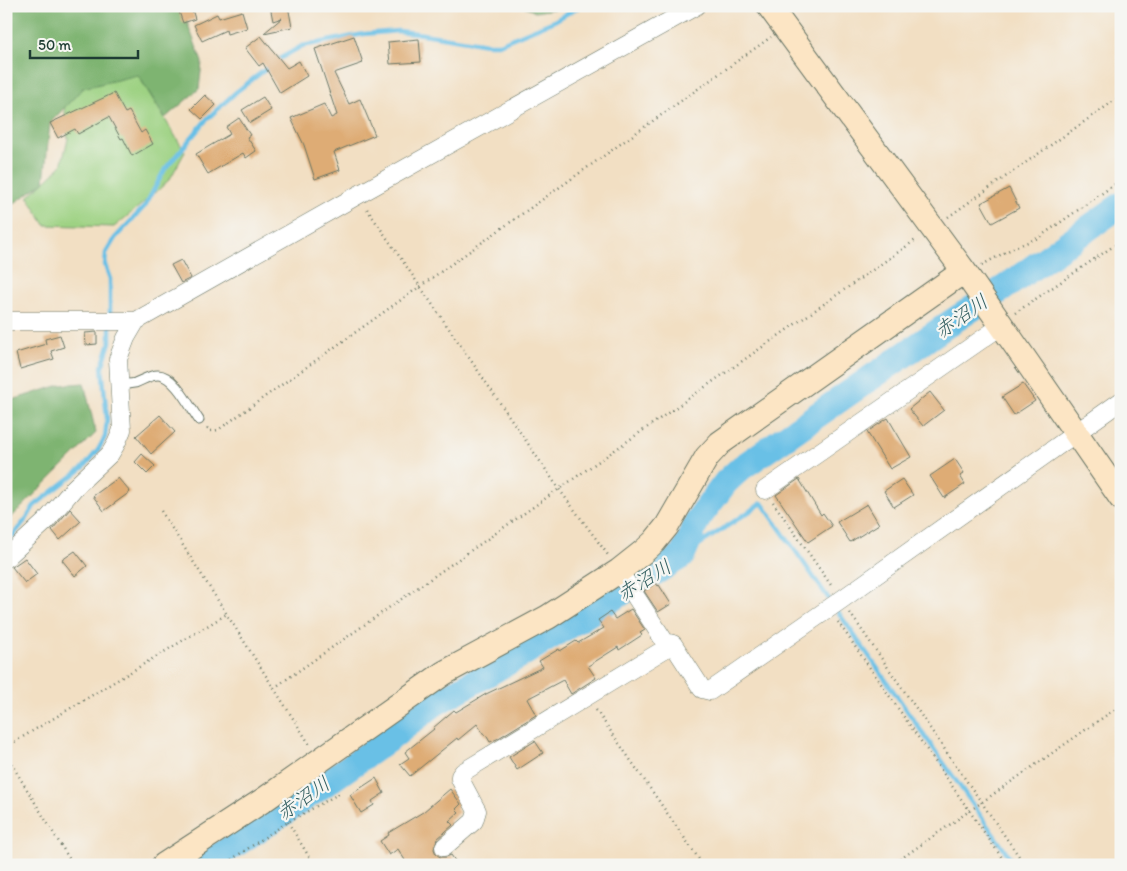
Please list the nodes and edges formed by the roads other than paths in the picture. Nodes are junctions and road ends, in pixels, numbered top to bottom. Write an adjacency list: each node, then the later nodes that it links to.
1 (696, 6): 5 (street)
2 (769, 6): 3 (street)
3 (967, 275): 6 (street); 14 (street)
4 (6, 321): 5 (street)
5 (136, 321): 7 (street)
6 (999, 322): 10 (street); 11 (street)
7 (120, 385): 9 (lane); 13 (street)
8 (1121, 401): 10 (street)
9 (199, 420)
10 (1076, 433): 12 (street); 15 (street)
11 (765, 490)
12 (1121, 498)
13 (6, 558)
14 (626, 582): 15 (street); 17 (street)
15 (673, 644): 16 (street)
16 (444, 847)
17 (164, 865)

